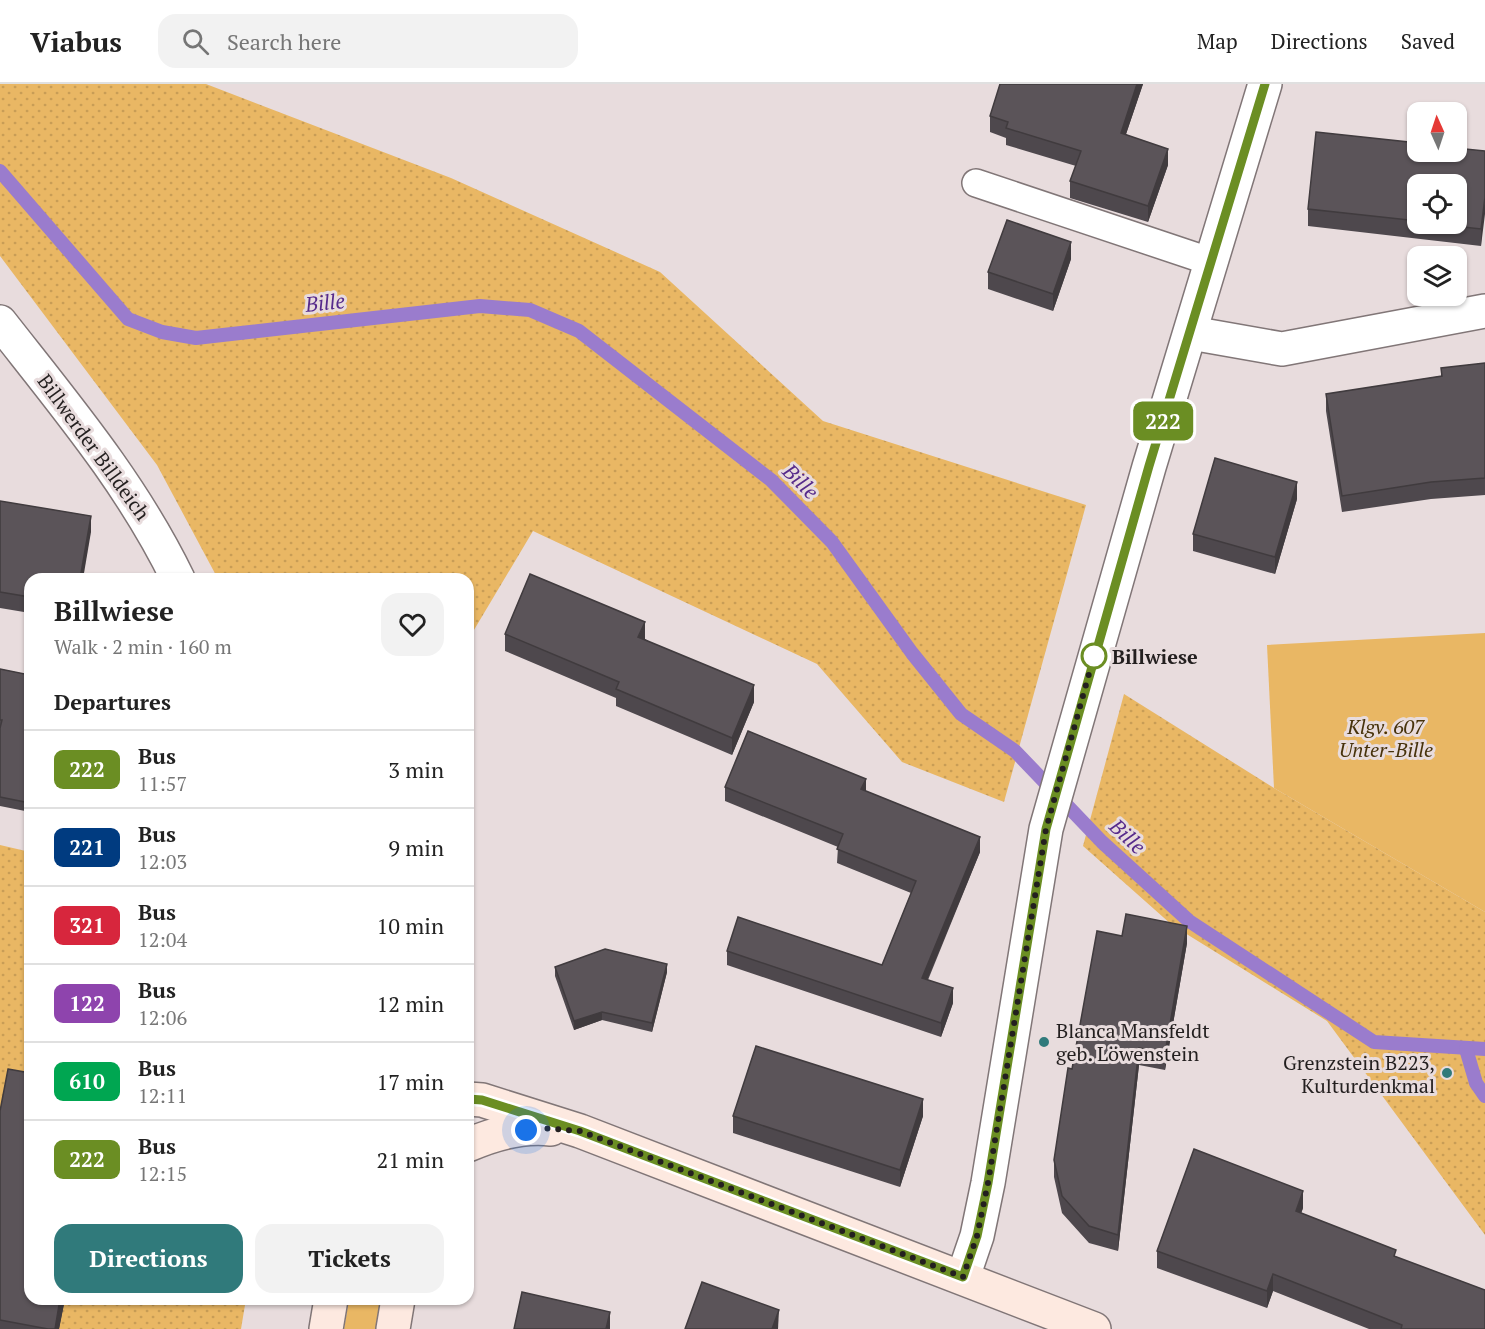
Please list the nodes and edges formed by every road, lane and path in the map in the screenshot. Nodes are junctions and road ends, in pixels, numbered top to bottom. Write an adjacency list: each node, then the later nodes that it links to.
1 (1265, 84): 3 (street)
2 (976, 183): 3 (lane)
3 (1212, 262): 6 (street)
4 (1485, 311): 6 (street)
5 (0, 322): 7 (street, Billwerder Billdeich)
6 (1191, 333): 11 (street)
7 (175, 573)
8 (474, 1099): 9 (main road)
9 (580, 1131): 10 (main road); 11 (main road)
10 (474, 1143)
11 (963, 1277): 16 (main road)
12 (330, 1305): 14 (main road)
13 (397, 1305): 15 (main road)
14 (326, 1329)
15 (393, 1329)
16 (1094, 1329)

